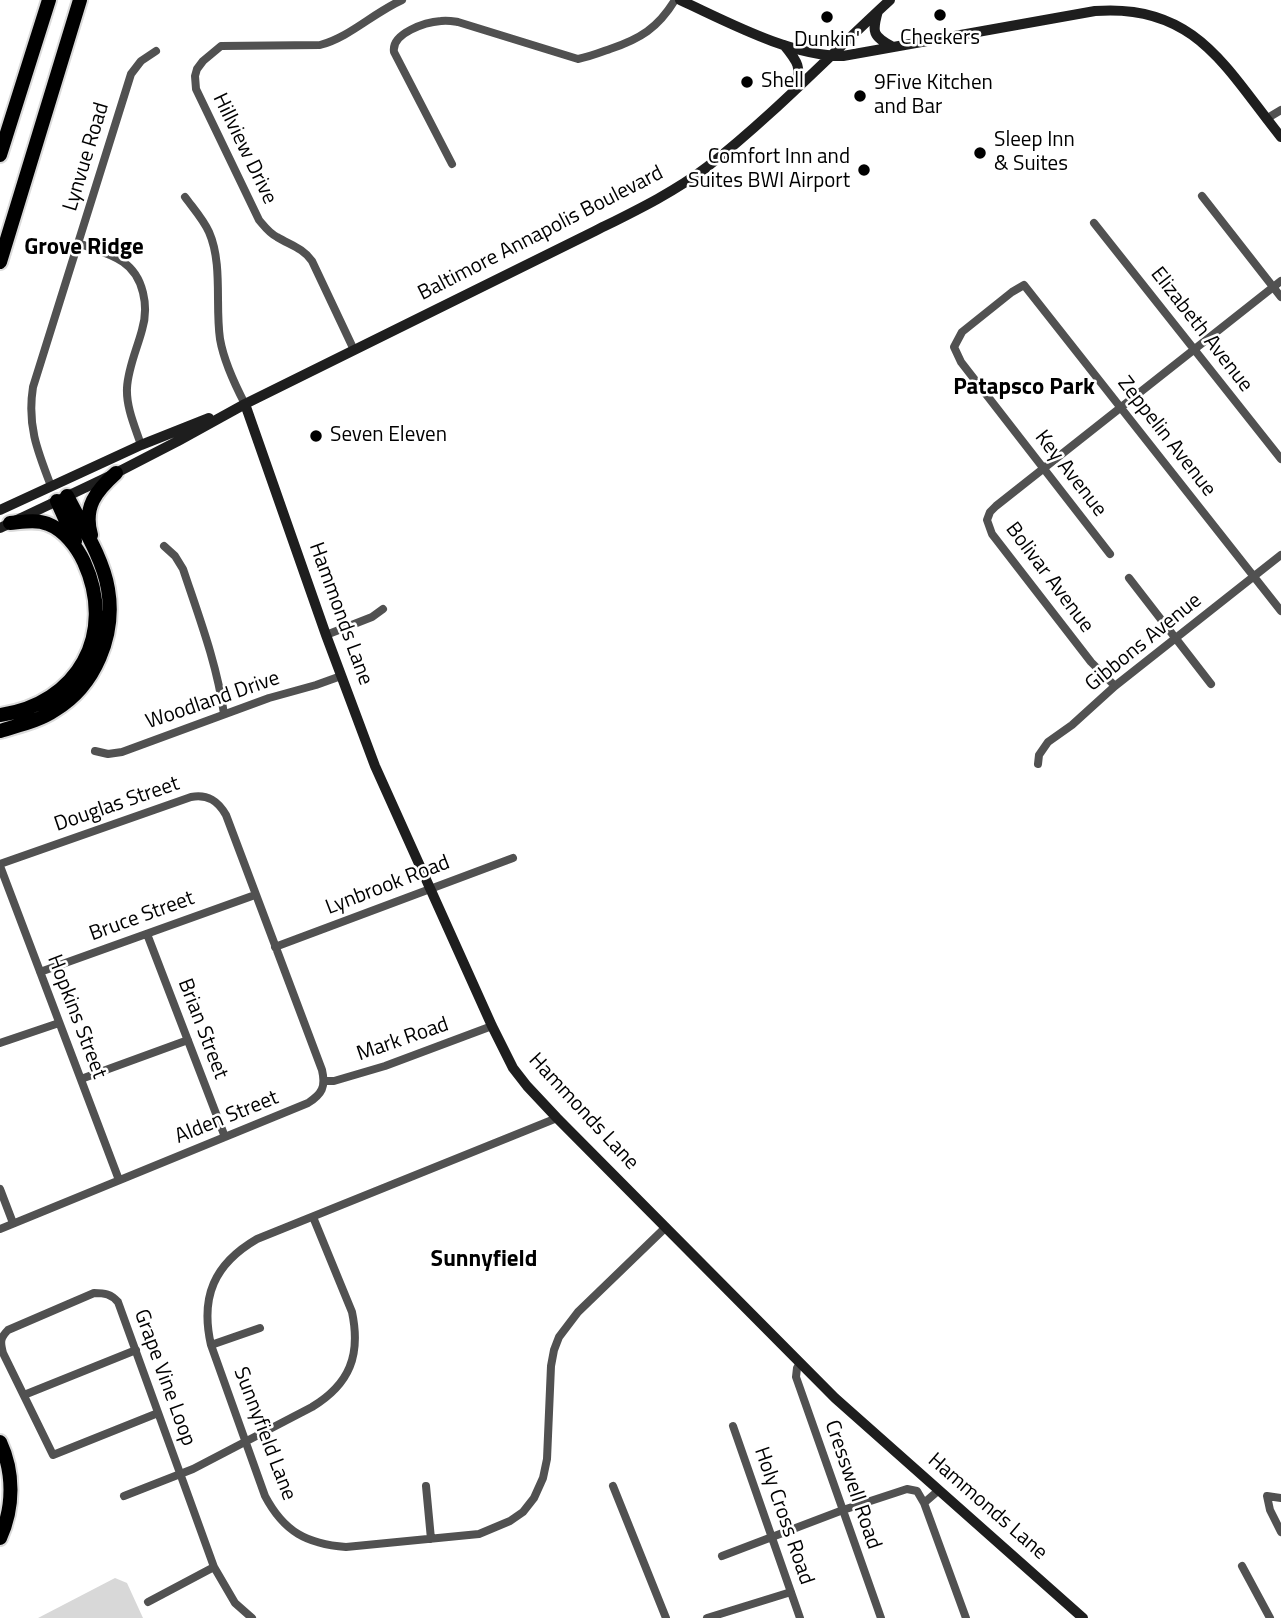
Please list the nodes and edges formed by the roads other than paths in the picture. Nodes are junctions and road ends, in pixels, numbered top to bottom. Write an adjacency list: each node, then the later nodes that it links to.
1 (49, 0): 15 (highway)
2 (80, 0): 21 (highway)
3 (402, 0): 26 (street, Hillview Drive)
4 (678, 0): 7 (main road); 16 (street)
5 (890, 0): 6 (main road, Baltimore Annapolis Boulevard)
6 (879, 10): 8 (main road); 10 (main road, Baltimore Annapolis Boulevard)
7 (784, 45): 10 (main road); 11 (main road)
8 (892, 47): 10 (main road); 13 (main road)
9 (156, 51): 20 (street, Lynvue Road)
10 (830, 56): 11 (main road, Baltimore Annapolis Boulevard)
11 (795, 90): 26 (main road, Baltimore Annapolis Boulevard)
12 (1281, 110): 13 (street)
13 (1266, 119): 14 (main road)
14 (1281, 137)
15 (0, 155)
16 (452, 164)
17 (185, 197): 28 (street)
18 (1202, 197): 23 (street)
19 (1094, 223): 27 (street, Elizabeth Avenue)
20 (78, 243): 30 (street); 34 (street, Lynvue Road)
21 (0, 262)
22 (1281, 281): 23 (street)
23 (1273, 287): 24 (street); 27 (street)
24 (1281, 297)
25 (954, 347): 29 (street, Zeppelin Avenue); 32 (street, Key Avenue)
26 (354, 350): 28 (main road, Baltimore Annapolis Boulevard)
27 (1194, 350): 29 (street); 31 (street, Elizabeth Avenue)
28 (245, 404): 30 (main road, Baltimore Annapolis Boulevard); 33 (main road, Baltimore Annapolis Boulevard); 47 (main road, Hammonds Lane)
29 (1121, 408): 32 (street); 43 (street, Zeppelin Avenue)
30 (141, 445): 34 (main road, Baltimore Annapolis Boulevard)
31 (1281, 460)
32 (1044, 468): 40 (street, Key Avenue); 51 (street, Bolivar Avenue)
33 (116, 473): 35 (main road, Baltimore Annapolis Boulevard); 42 (highway)
34 (51, 485): 35 (main road); 36 (main road, Baltimore Annapolis Boulevard)
35 (62, 498): 37 (main road, Baltimore Annapolis Boulevard); 39 (highway); 42 (highway)
36 (0, 510)
37 (5, 526): 39 (highway)
38 (164, 546): 52 (street)
39 (80, 554): 53 (highway)
40 (1110, 554)
41 (1281, 555): 43 (street, Gibbons Avenue)
42 (97, 556): 54 (highway)
43 (1254, 576): 46 (street, Zeppelin Avenue); 48 (street, Gibbons Avenue)
44 (1129, 578): 48 (street)
45 (383, 609): 47 (street)
46 (1281, 611)
47 (326, 635): 49 (main road, Hammonds Lane)
48 (1176, 638): 50 (street); 51 (street, Gibbons Avenue)
49 (341, 676): 52 (street, Woodland Drive); 59 (main road, Hammonds Lane)
50 (1211, 684)
51 (1115, 686): 56 (street, Gibbons Avenue)
52 (225, 714): 55 (street, Woodland Drive)
53 (0, 715)
54 (0, 731)
55 (95, 751)
56 (1038, 764)
57 (513, 858): 59 (street, Lynbrook Road)
58 (0, 865): 60 (street, Douglas Street); 63 (street, Hopkins Street)
59 (430, 889): 62 (street, Lynbrook Road); 65 (main road, Hammonds Lane)
60 (255, 895): 61 (street, Bruce Street); 62 (street, Douglas Street)
61 (147, 934): 63 (street, Bruce Street); 66 (street, Brian Street)
62 (275, 947): 69 (street)
63 (40, 972): 64 (street, Hopkins Street)
64 (59, 1023): 67 (street); 68 (street, Hopkins Street)
65 (492, 1026): 69 (street, Mark Road); 70 (main road, Hammonds Lane)
66 (188, 1040): 68 (street); 71 (street, Brian Street)
67 (0, 1043)
68 (81, 1079): 72 (street, Hopkins Street)
69 (324, 1081): 71 (street, Alden Street)
70 (557, 1118): 74 (street, Sunnyfield Lane); 76 (main road, Hammonds Lane)
71 (225, 1137): 72 (street, Alden Street)
72 (119, 1180): 75 (street, Alden Street)
73 (0, 1189): 75 (street)
74 (313, 1217): 79 (street, Sunnyfield Lane); 85 (street)
75 (13, 1223): 77 (street, Alden Street)
76 (666, 1227): 81 (main road, Hammonds Lane); 98 (street, Sunnyfield Lane)
77 (0, 1229)
78 (260, 1328): 79 (street)
79 (211, 1345): 85 (street, Sunnyfield Lane)
80 (136, 1350): 82 (street); 82 (street, Grape Vine Loop); 83 (street, Grape Vine Loop)
81 (800, 1363): 90 (main road, Hammonds Lane); 94 (street, Cresswell Road)
82 (24, 1395): 83 (street, Grape Vine Loop)
83 (158, 1413): 87 (street, Grape Vine Loop)
84 (733, 1426): 97 (street, Holy Cross Road)
85 (247, 1441): 87 (street); 98 (street, Sunnyfield Lane)
86 (0, 1442): 96 (highway)
87 (180, 1474): 91 (street); 101 (street, Grape Vine Loop)
88 (426, 1486): 98 (street)
89 (613, 1486): 105 (street)
90 (939, 1490): 93 (street); 110 (main road, Hammonds Lane)
91 (124, 1496)
92 (1281, 1498): 95 (street)
93 (924, 1503): 94 (street); 109 (street)
94 (843, 1510): 97 (street); 108 (street, Cresswell Road)
95 (1281, 1532)
96 (0, 1538)
97 (771, 1538): 99 (street); 102 (street, Holy Cross Road)
98 (432, 1539)
99 (722, 1556)
100 (1242, 1566): 111 (street)
101 (214, 1567): 103 (street); 104 (street, Grape Vine Loop)
102 (791, 1592): 106 (street); 107 (street, Holy Cross Road)
103 (149, 1602)
104 (252, 1618)
105 (666, 1618)
106 (707, 1618)
107 (800, 1618)
108 (881, 1618)
109 (966, 1618)
110 (1083, 1618)
111 (1270, 1618)

